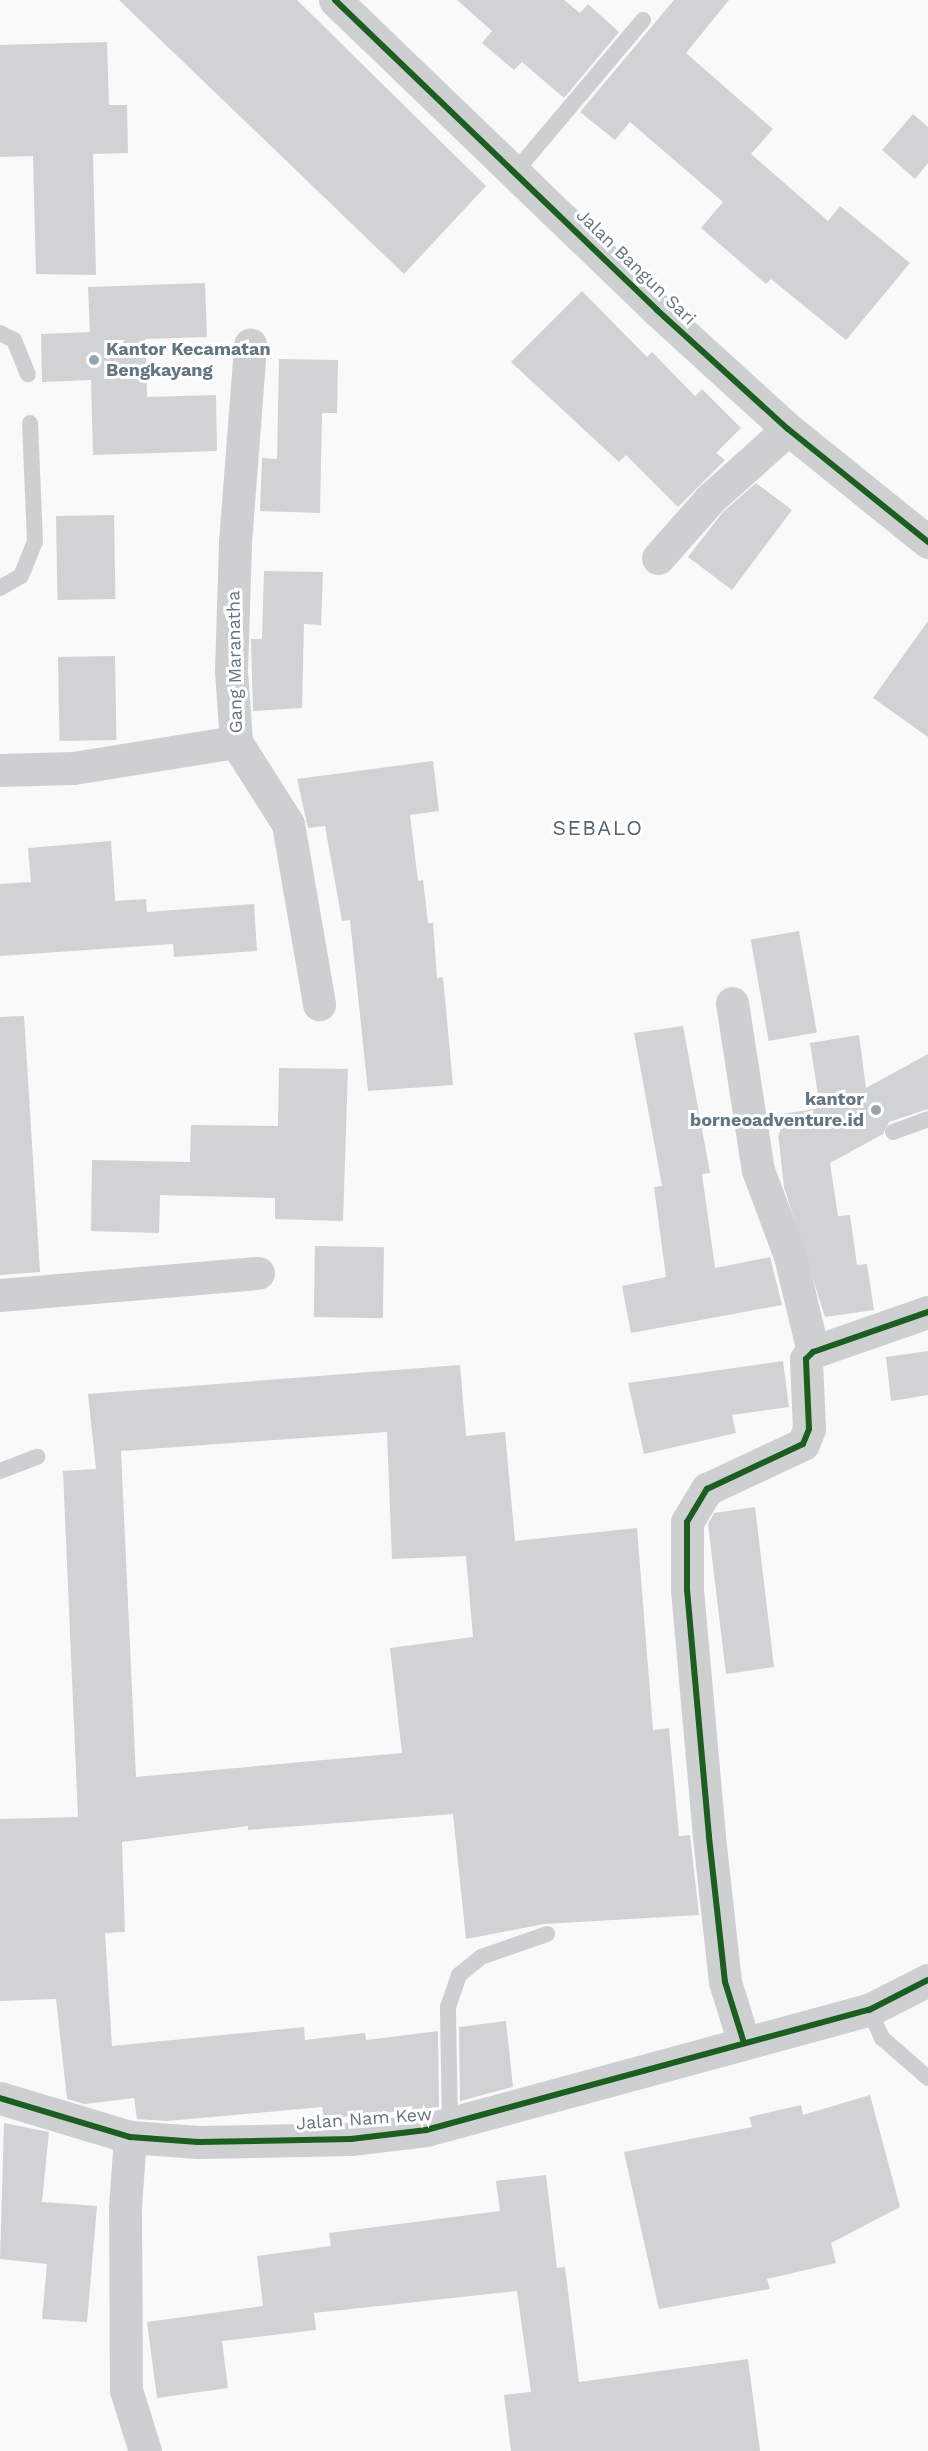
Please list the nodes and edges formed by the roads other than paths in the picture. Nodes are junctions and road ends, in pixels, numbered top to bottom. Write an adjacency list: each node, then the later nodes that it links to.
1 (335, 0): 3 (street, Jalan Bangun Sari)
2 (644, 21): 3 (lane)
3 (515, 172): 8 (street, Jalan Bangun Sari)
4 (0, 333): 6 (lane)
5 (250, 345): 12 (street, Gang Maranatha)
6 (28, 374)
7 (30, 423): 11 (lane)
8 (788, 429): 9 (street, Jalan Bangun Sari); 10 (street)
9 (922, 525)
10 (658, 558)
11 (0, 588)
12 (237, 742): 13 (street, Gang Maranatha); 15 (street)
13 (0, 770)
14 (732, 1003): 21 (street)
15 (319, 1004)
16 (928, 1119): 17 (lane)
17 (893, 1132)
18 (258, 1273): 19 (street)
19 (0, 1295)
20 (928, 1312): 21 (street)
21 (813, 1352): 27 (street)
22 (37, 1457): 23 (lane)
23 (0, 1471)
24 (547, 1934): 30 (lane)
25 (928, 1980): 26 (street, Jalan Nam Kew)
26 (869, 2010): 27 (street, Jalan Nam Kew); 28 (lane)
27 (744, 2043): 30 (street, Jalan Nam Kew)
28 (928, 2078)
29 (0, 2098): 31 (street, Jalan Nam Kew)
30 (450, 2127): 31 (street, Jalan Nam Kew)
31 (130, 2137): 32 (street)
32 (145, 2451)

